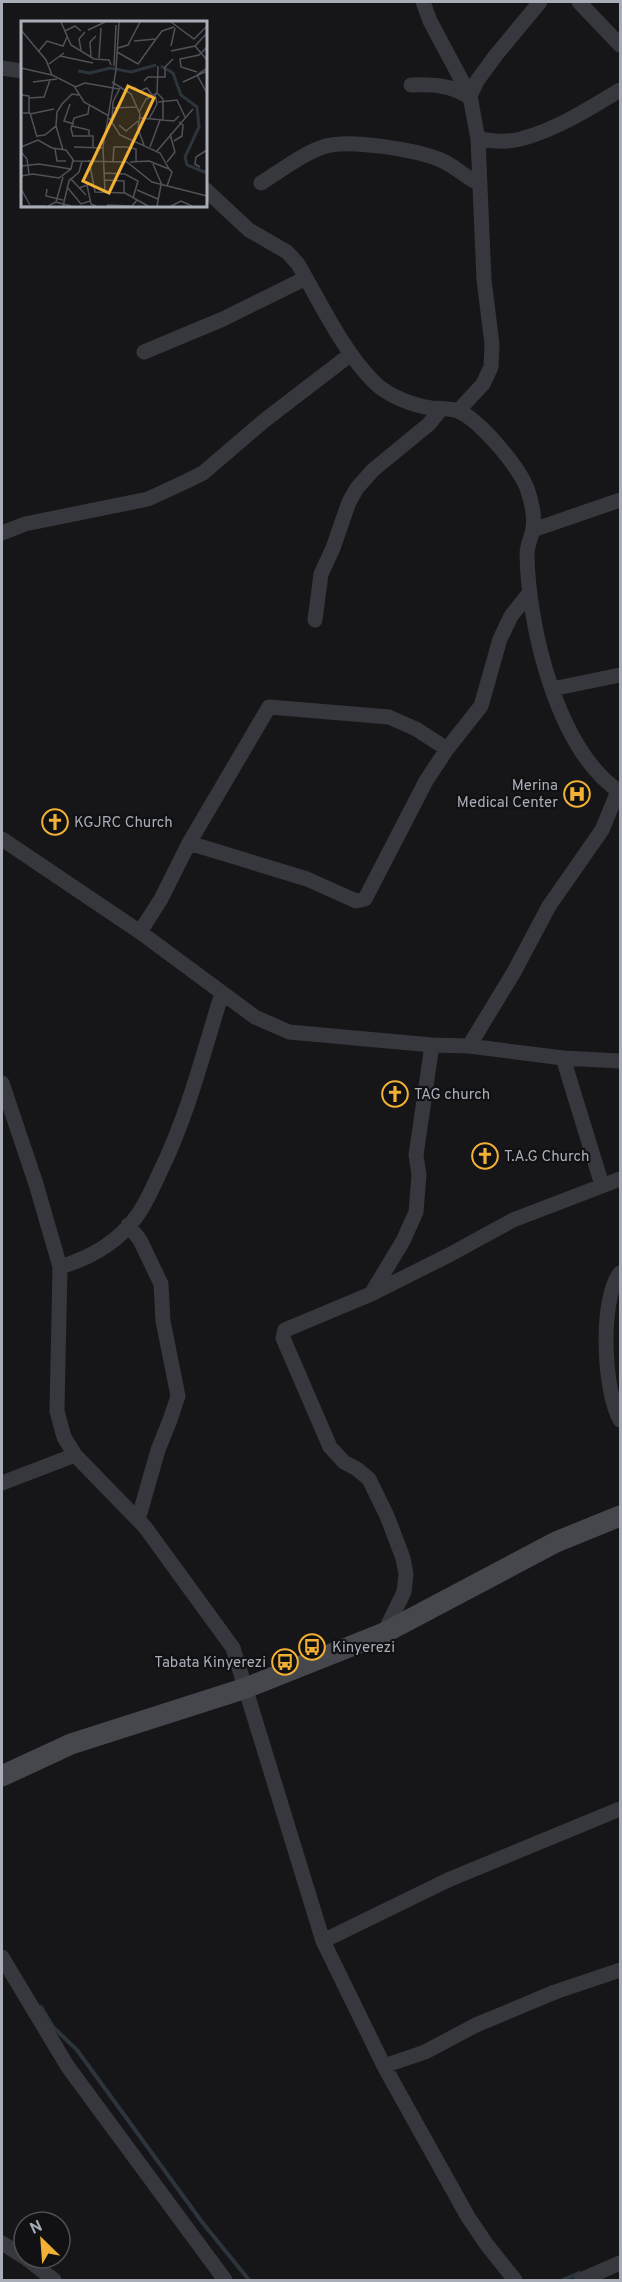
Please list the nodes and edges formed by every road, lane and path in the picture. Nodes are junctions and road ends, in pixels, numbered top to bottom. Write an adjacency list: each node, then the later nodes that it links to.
1 (423, 2): 9 (street)
2 (540, 2): 9 (street)
3 (579, 2): 4 (street)
4 (621, 45)
5 (2, 68): 6 (street)
6 (21, 71)
7 (411, 85): 9 (street)
8 (621, 90): 10 (street)
9 (470, 97): 10 (street)
10 (478, 140): 12 (street)
11 (261, 183): 12 (street)
12 (480, 184): 18 (street)
13 (207, 191): 14 (street)
14 (306, 278): 15 (street); 16 (street)
15 (144, 352)
16 (351, 354): 17 (street); 21 (street)
17 (441, 409): 18 (street); 23 (street)
18 (459, 411): 20 (street)
19 (621, 500): 20 (street)
20 (533, 530): 22 (street)
21 (2, 533)
22 (530, 592): 25 (street); 26 (street)
23 (315, 620)
24 (621, 675): 25 (street)
25 (552, 689): 27 (street)
26 (447, 749): 29 (street); 29 (street)
27 (619, 791): 33 (street)
28 (2, 839): 30 (street)
29 (189, 843): 30 (street)
30 (140, 932): 31 (street)
31 (222, 993): 32 (street); 39 (street)
32 (432, 1045): 33 (street); 42 (street)
33 (469, 1046): 34 (street)
34 (563, 1058): 35 (street); 38 (street)
35 (621, 1061)
36 (2, 1083): 40 (street)
37 (621, 1179): 38 (street)
38 (602, 1185): 42 (street)
39 (128, 1225): 40 (street); 47 (street)
40 (60, 1267): 44 (street)
41 (621, 1273): 43 (street)
42 (371, 1294): 48 (street)
43 (621, 1420)
44 (75, 1455): 45 (street); 47 (street)
45 (2, 1483)
46 (621, 1516): 48 (street)
47 (138, 1520): 49 (street)
48 (384, 1633): 49 (street)
49 (246, 1688): 50 (street); 52 (street)
50 (2, 1776)
51 (621, 1809): 52 (street)
52 (322, 1941): 55 (street)
53 (2, 1957): 59 (street)
54 (621, 1970): 55 (street)
55 (384, 2067): 60 (street)
56 (621, 2263): 61 (street)
57 (41, 2270): 58 (street)
58 (54, 2280)
59 (225, 2280)
60 (515, 2280)
61 (581, 2280)

